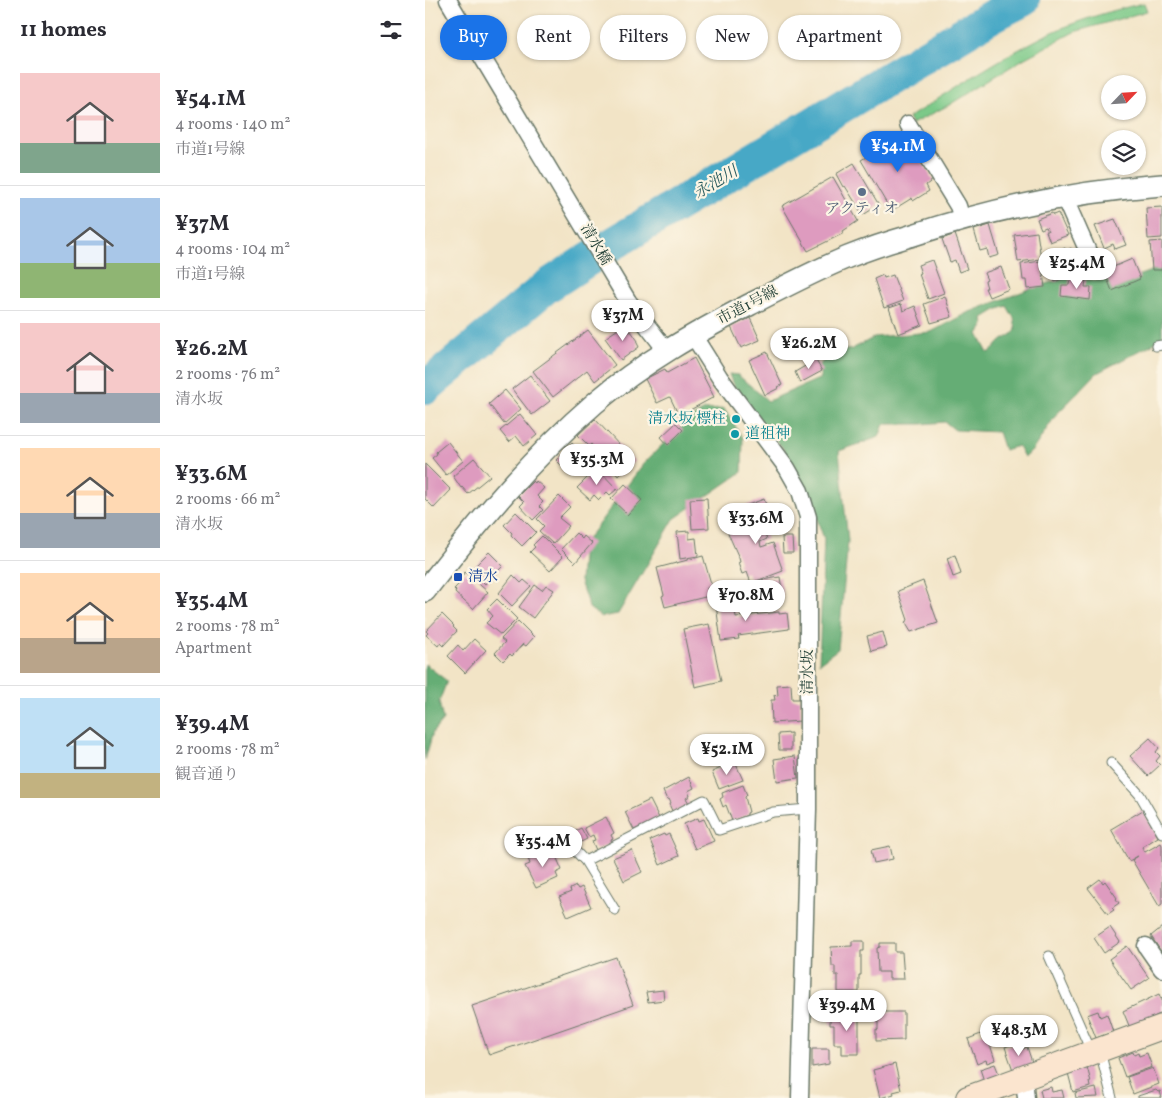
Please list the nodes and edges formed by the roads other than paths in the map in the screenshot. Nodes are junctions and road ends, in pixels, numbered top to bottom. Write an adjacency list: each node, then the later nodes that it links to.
1 (448, 0): 8 (street, 清水橋)
2 (908, 124): 5 (street)
3 (1162, 185): 4 (street, 市道1号線)
4 (1064, 197): 5 (street, 市道1号線); 6 (street)
5 (962, 219): 7 (street, 市道1号線)
6 (1093, 263)
7 (693, 335): 8 (street, 市道1号線); 11 (street, 清水坂)
8 (666, 350): 9 (street, 市道1号線)
9 (425, 591)
10 (1111, 763): 12 (lane)
11 (808, 809): 14 (lane); 20 (street, 清水坂)
12 (1162, 833)
13 (559, 834): 14 (lane)
14 (585, 861): 15 (lane)
15 (615, 910)
16 (1146, 946): 18 (street)
17 (1049, 956): 22 (lane)
18 (1162, 969)
19 (865, 1002): 20 (lane)
20 (803, 1005): 24 (street, 清水坂)
21 (1162, 1027): 22 (main road)
22 (1096, 1052): 23 (main road); 26 (lane)
23 (1025, 1088): 25 (main road)
24 (800, 1098)
25 (968, 1098)
26 (1112, 1098)

